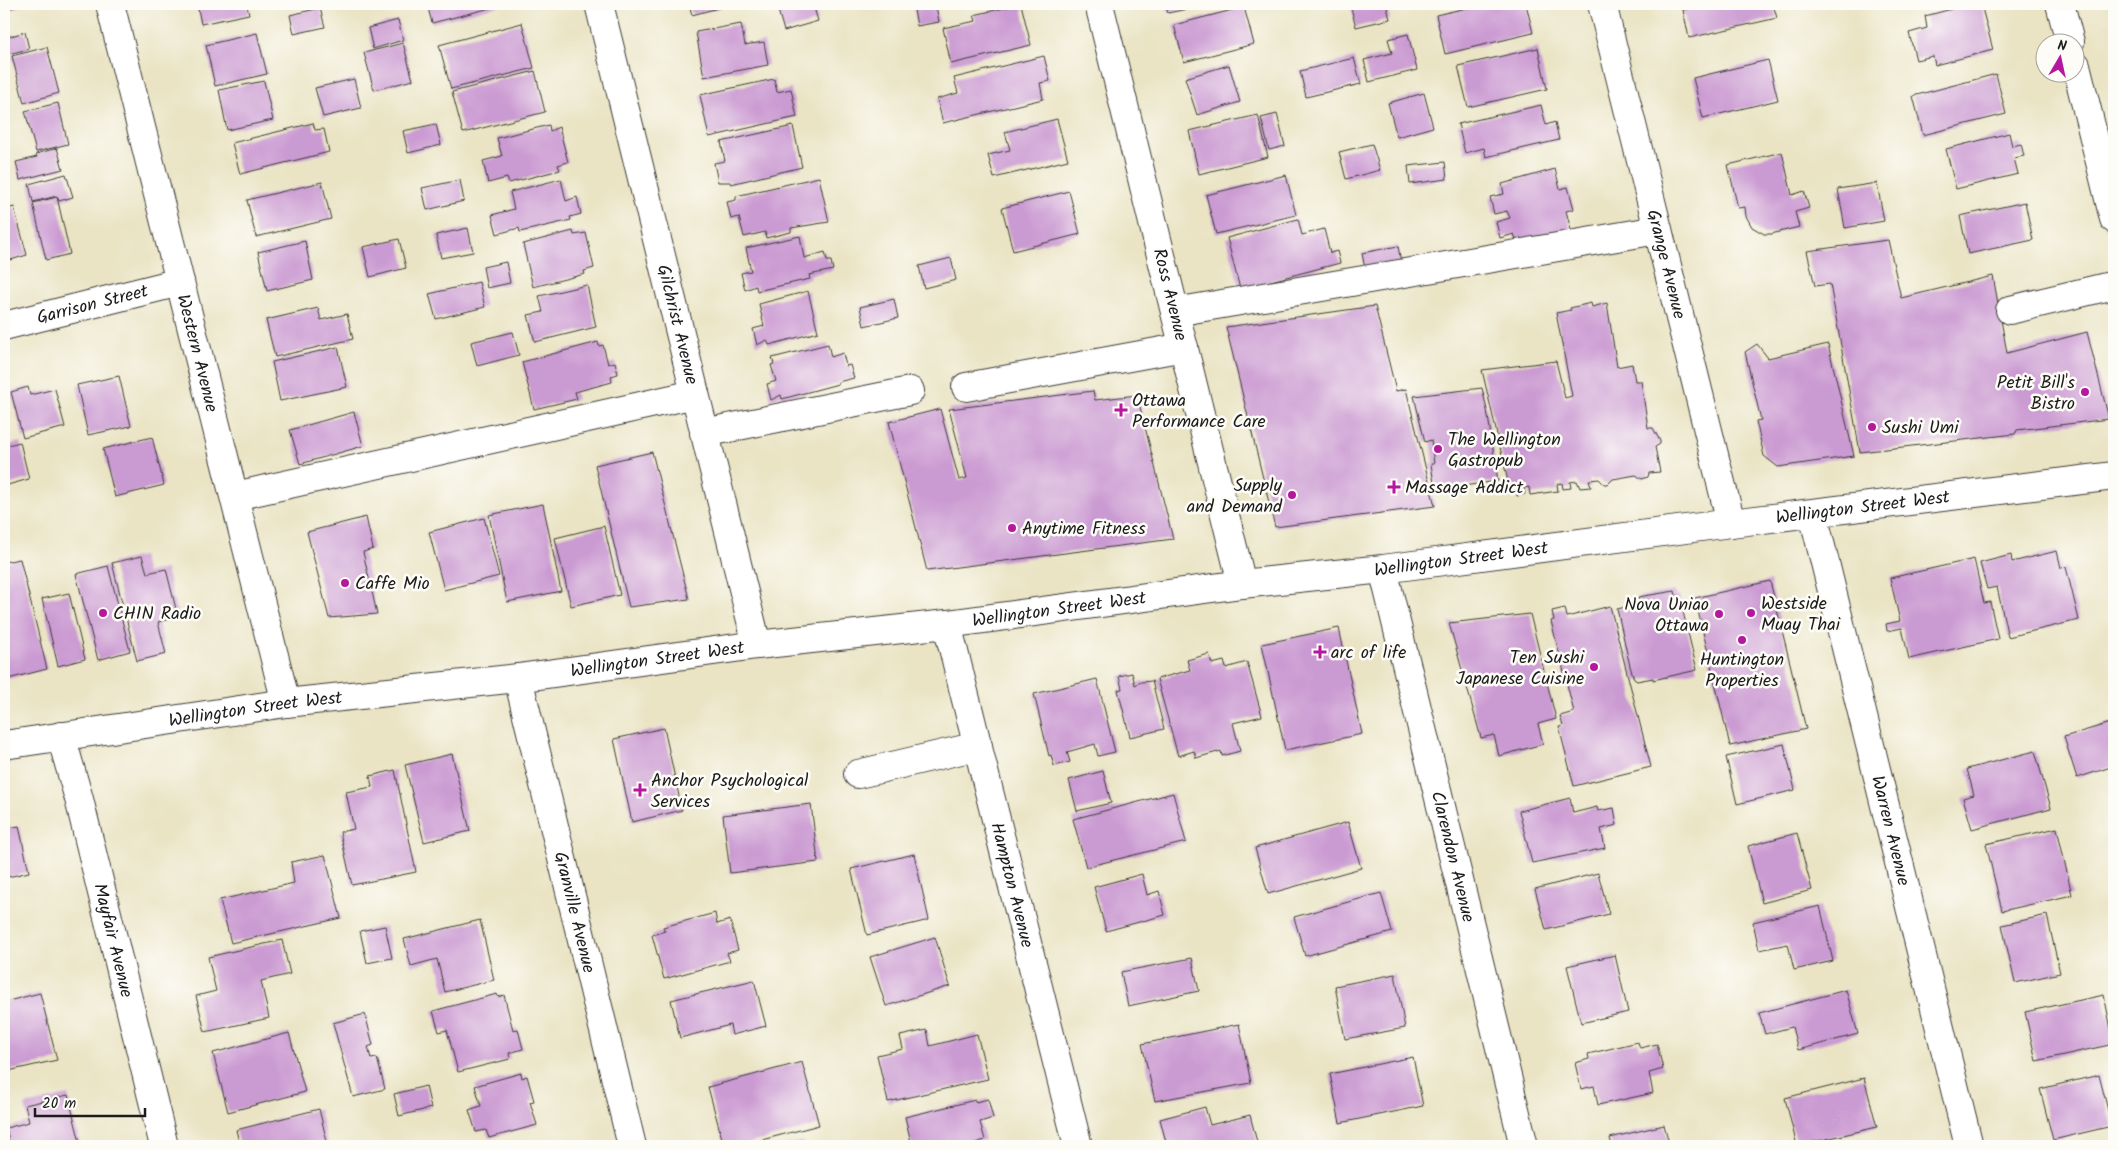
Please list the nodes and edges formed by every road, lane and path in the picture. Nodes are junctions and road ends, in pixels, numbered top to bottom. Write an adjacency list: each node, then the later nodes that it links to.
1 (110, 4): 10 (street, Western Avenue)
2 (599, 4): 18 (street, Gilchrist Avenue)
3 (1099, 4): 13 (street, Ross Avenue)
4 (1602, 4): 9 (street, Grange Avenue)
5 (2060, 4): 6 (street)
6 (2067, 32)
7 (2080, 82): 8 (street)
8 (2114, 219)
9 (1658, 230): 13 (street); 23 (street, Grange Avenue)
10 (180, 282): 14 (street, Garrison Street); 21 (street, Western Avenue)
11 (2114, 285): 12 (street)
12 (2010, 310)
13 (1175, 312): 15 (street, Ross Avenue)
14 (4, 326)
15 (1184, 347): 16 (street); 25 (street, Ross Avenue)
16 (966, 387)
17 (910, 391): 19 (street)
18 (694, 394): 19 (street, Gilchrist Avenue); 21 (street)
19 (704, 433): 27 (street, Gilchrist Avenue)
20 (2114, 476): 22 (street, Wellington Street West)
21 (235, 496): 29 (street, Western Avenue)
22 (1813, 514): 23 (street, Wellington Street West); 38 (street, Warren Avenue)
23 (1731, 523): 24 (street, Wellington Street West)
24 (1383, 569): 25 (street, Wellington Street West); 37 (street, Clarendon Avenue)
25 (1242, 584): 26 (street, Wellington Street West)
26 (947, 624): 27 (street, Wellington Street West); 32 (street, Hampton Avenue)
27 (757, 645): 28 (street, Wellington Street West)
28 (518, 678): 29 (street, Wellington Street West); 35 (street, Granville Avenue)
29 (286, 703): 30 (street, Wellington Street West)
30 (61, 736): 31 (street, Wellington Street West); 34 (street, Mayfair Avenue)
31 (4, 745)
32 (978, 746): 33 (street); 36 (street, Hampton Avenue)
33 (858, 774)
34 (164, 1146)
35 (632, 1146)
36 (1078, 1146)
37 (1524, 1146)
38 (1970, 1146)

